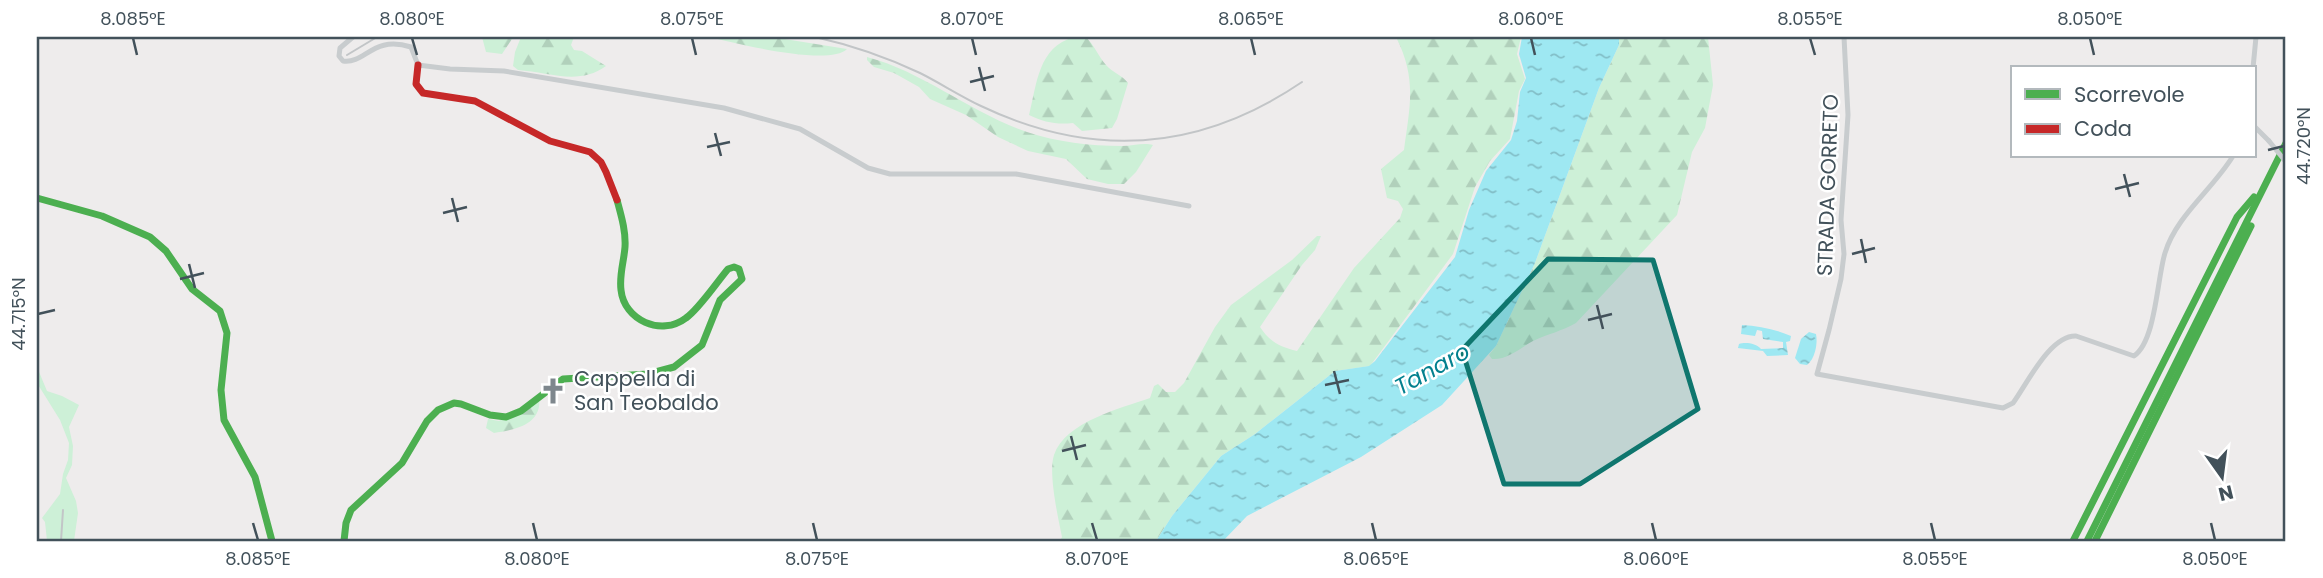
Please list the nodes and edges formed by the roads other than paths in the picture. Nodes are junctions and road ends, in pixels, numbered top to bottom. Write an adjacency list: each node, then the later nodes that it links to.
1 (353, 37): 4 (street)
2 (1844, 37): 8 (street, STRADA GORRETO)
3 (2256, 37): 5 (street)
4 (418, 65): 12 (street); 15 (main road)
5 (2253, 66)
6 (2256, 128): 9 (street, bridge)
7 (2286, 143): 10 (main road)
8 (2232, 158)
9 (2286, 160): 13 (main road)
10 (2275, 168): 13 (main road); 16 (main road)
11 (37, 198): 14 (main road)
12 (1189, 206)
13 (2230, 260): 17 (main road); 18 (main road)
14 (272, 541)
15 (344, 541)
16 (2073, 541)
17 (2087, 541)
18 (2095, 541)

